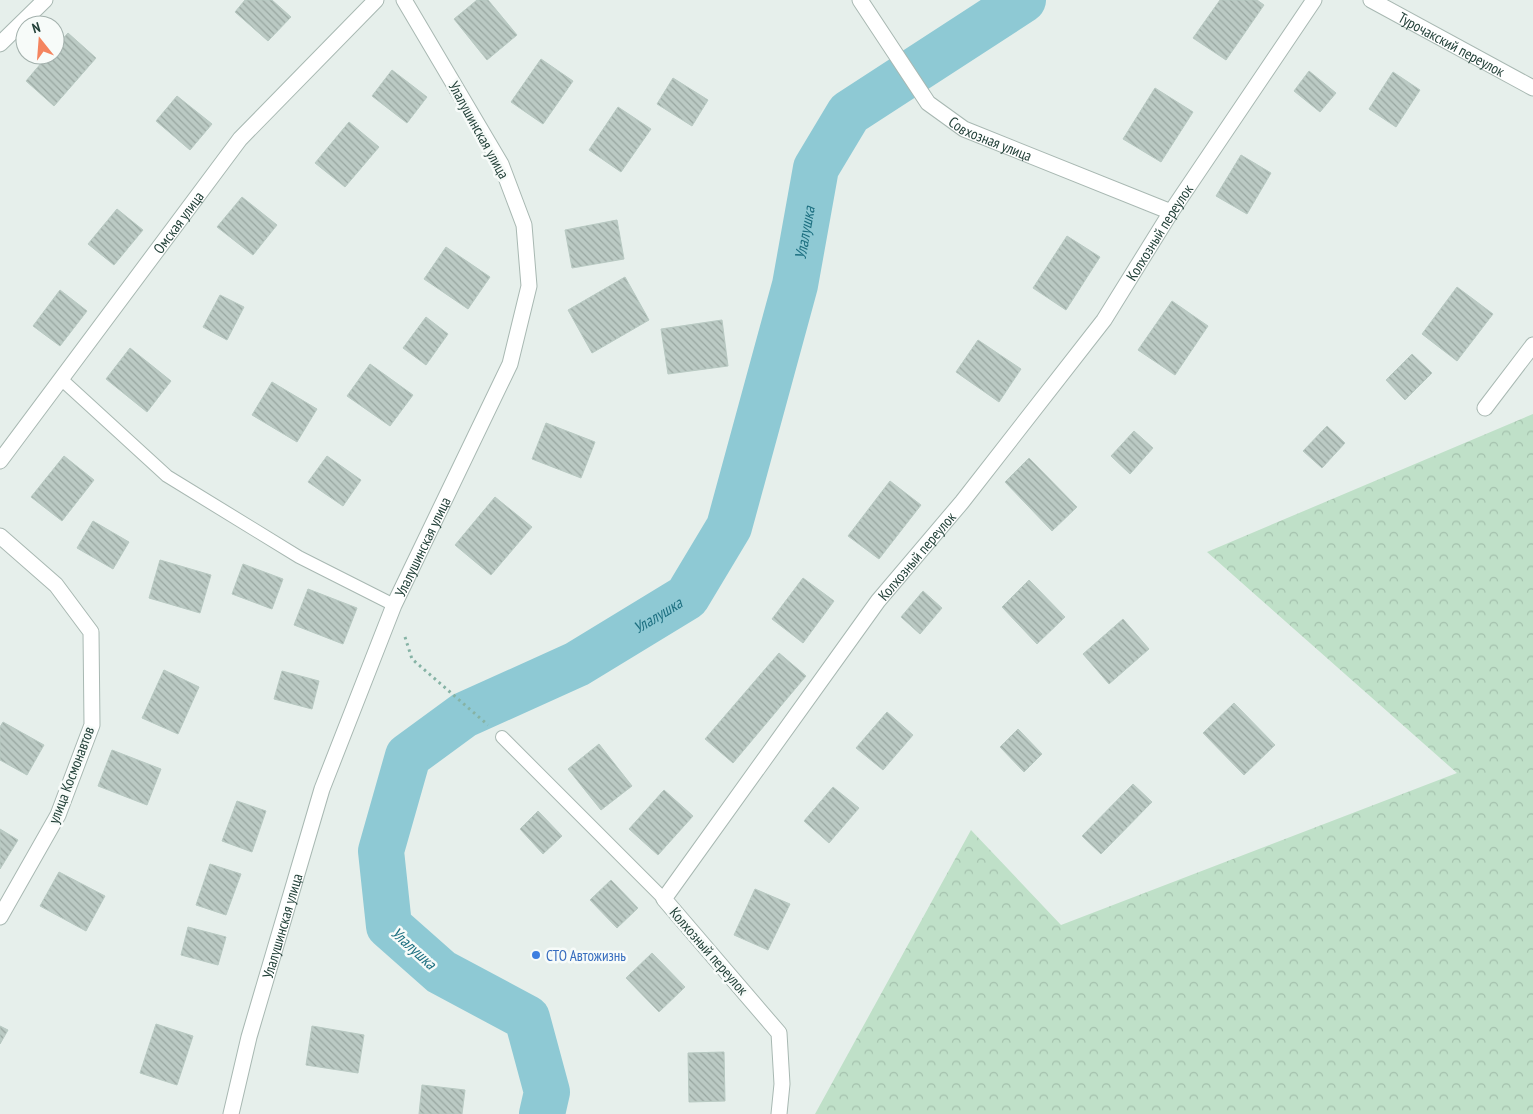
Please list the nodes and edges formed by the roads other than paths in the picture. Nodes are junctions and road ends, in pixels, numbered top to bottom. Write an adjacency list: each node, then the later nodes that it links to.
1 (45, 0): 7 (street)
2 (376, 0): 11 (street, Омская улица)
3 (404, 0): 15 (street, Улалушинская улица)
4 (860, 0): 9 (street, Совхозная улица)
5 (1314, 0): 9 (street, Колхозный переулок)
6 (1371, 0): 8 (street, Турочакский переулок)
7 (0, 44)
8 (1533, 88)
9 (1172, 212): 17 (street, Колхозный переулок)
10 (1533, 344): 12 (street)
11 (61, 379): 13 (street, Омская улица); 15 (lane)
12 (1485, 408)
13 (0, 461)
14 (0, 536): 18 (street, улица Космонавтов)
15 (394, 605): 19 (street, Улалушинская улица)
16 (502, 737): 17 (lane)
17 (664, 899): 20 (street, Колхозный переулок)
18 (0, 917)
19 (231, 1114)
20 (779, 1114)

